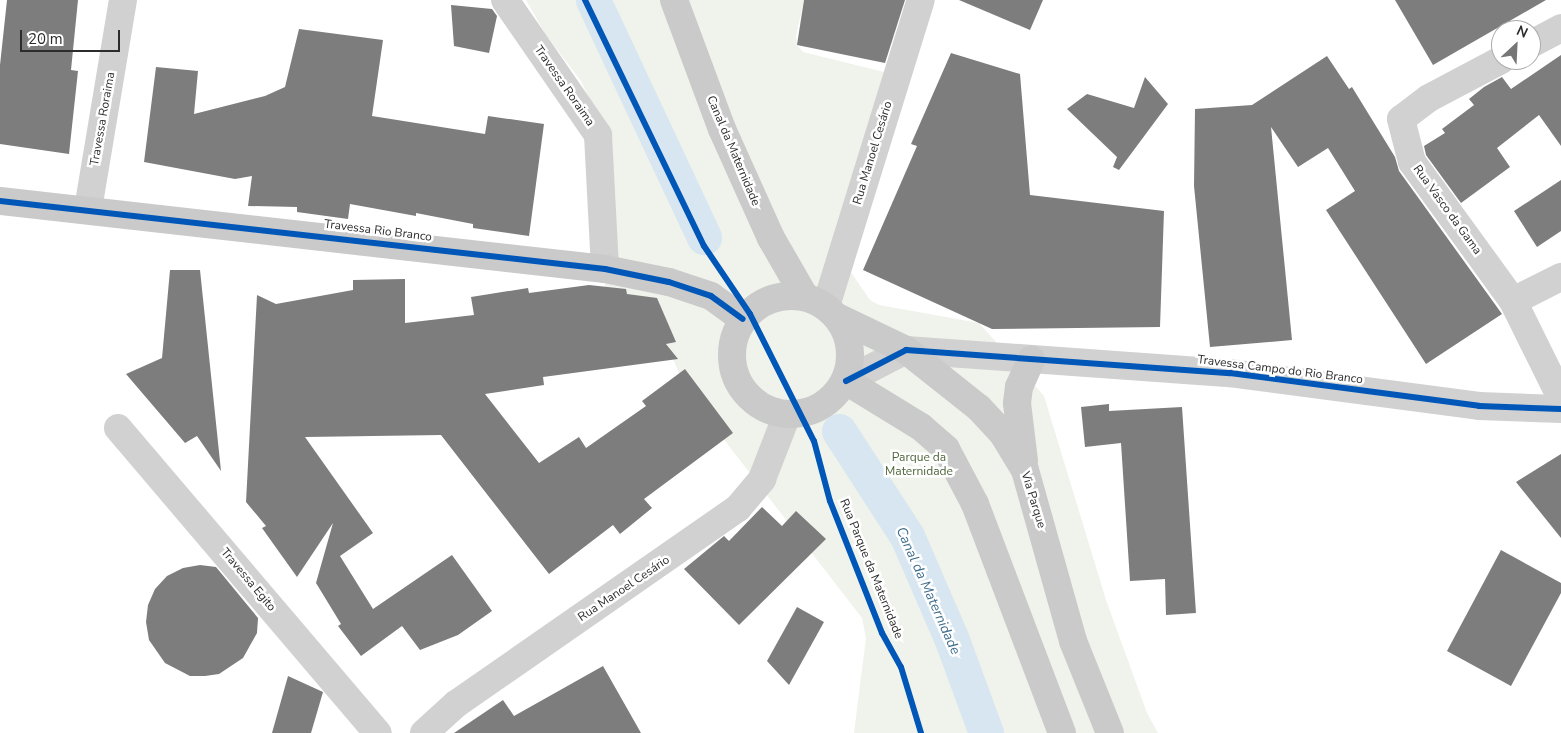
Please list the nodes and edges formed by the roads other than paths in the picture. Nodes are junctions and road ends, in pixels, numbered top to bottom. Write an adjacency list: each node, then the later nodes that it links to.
1 (123, 0): 9 (street, Travessa Roraima)
2 (505, 0): 10 (street, Travessa Roraima)
3 (674, 0): 13 (street, Canal da Maternidade)
4 (921, 0): 13 (street, Rua Manoel Cesário)
5 (1561, 28): 6 (street)
6 (1541, 39)
7 (1491, 65): 12 (street, Rua Vasco da Gama)
8 (0, 201): 9 (street, Travessa Rio Branco)
9 (88, 209): 10 (street, Travessa Rio Branco)
10 (605, 269): 14 (street, Travessa Rio Branco)
11 (1561, 277): 12 (street)
12 (1513, 301): 18 (street, Rua Vasco da Gama)
13 (823, 307): 14 (street); 15 (street, Via Parque); 17 (street)
14 (743, 319): 20 (street)
15 (906, 350): 16 (street, Travessa Campo do Rio Branco); 17 (street); 22 (street, Via Parque)
16 (1030, 360): 19 (street, Travessa Campo do Rio Branco); 22 (street)
17 (846, 381): 20 (street); 25 (street)
18 (1561, 398)
19 (1561, 408)
20 (787, 415): 24 (street, Rua Manoel Cesário)
21 (118, 428): 23 (street, Travessa Egito)
22 (1025, 470): 26 (street, Via Parque)
23 (378, 733)
24 (424, 733)
25 (1062, 733)
26 (1110, 733)

